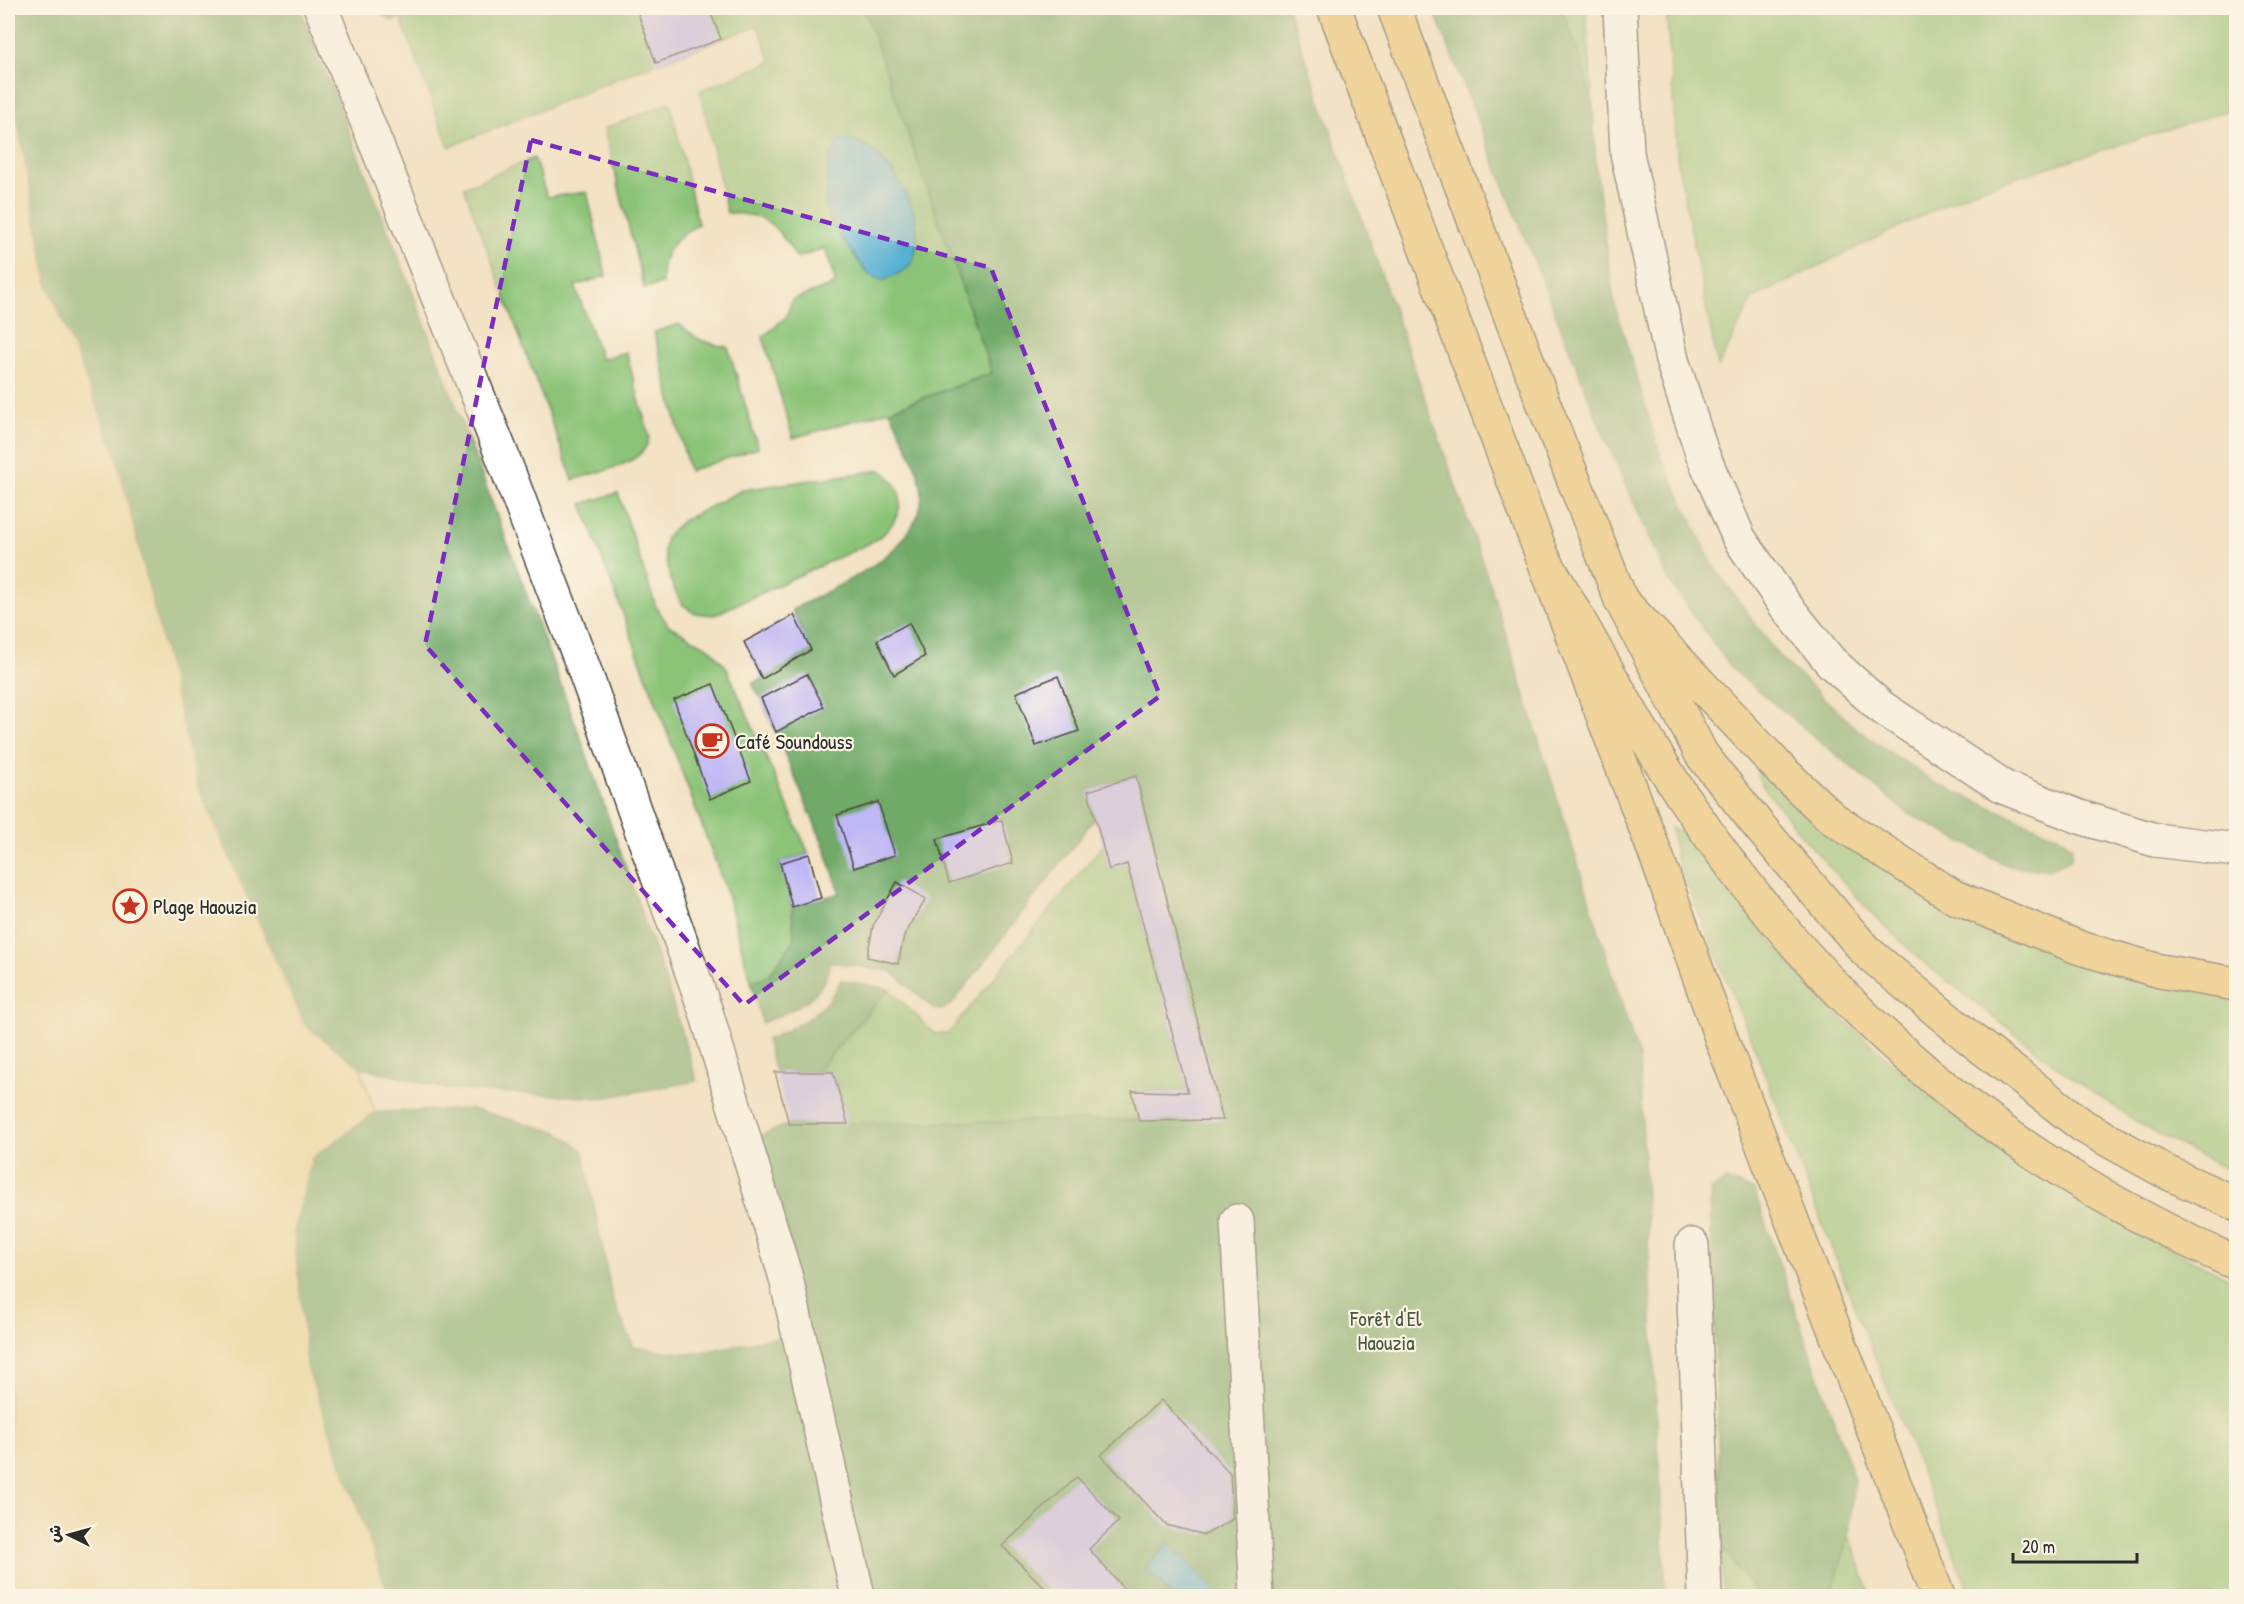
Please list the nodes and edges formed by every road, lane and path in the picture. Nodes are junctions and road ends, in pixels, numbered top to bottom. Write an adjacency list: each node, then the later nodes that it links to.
1 (321, 8): 13 (street)
2 (1334, 8): 5 (highway)
3 (1394, 8): 6 (highway)
4 (1620, 8): 7 (street)
5 (1542, 556): 12 (highway); 16 (highway)
6 (1622, 600): 8 (highway); 9 (highway)
7 (2236, 850)
8 (2236, 984)
9 (2236, 1204)
10 (1237, 1221): 14 (street)
11 (1692, 1245): 15 (street)
12 (2236, 1263)
13 (858, 1596)
14 (1257, 1596)
15 (1706, 1596)
16 (1938, 1596)

